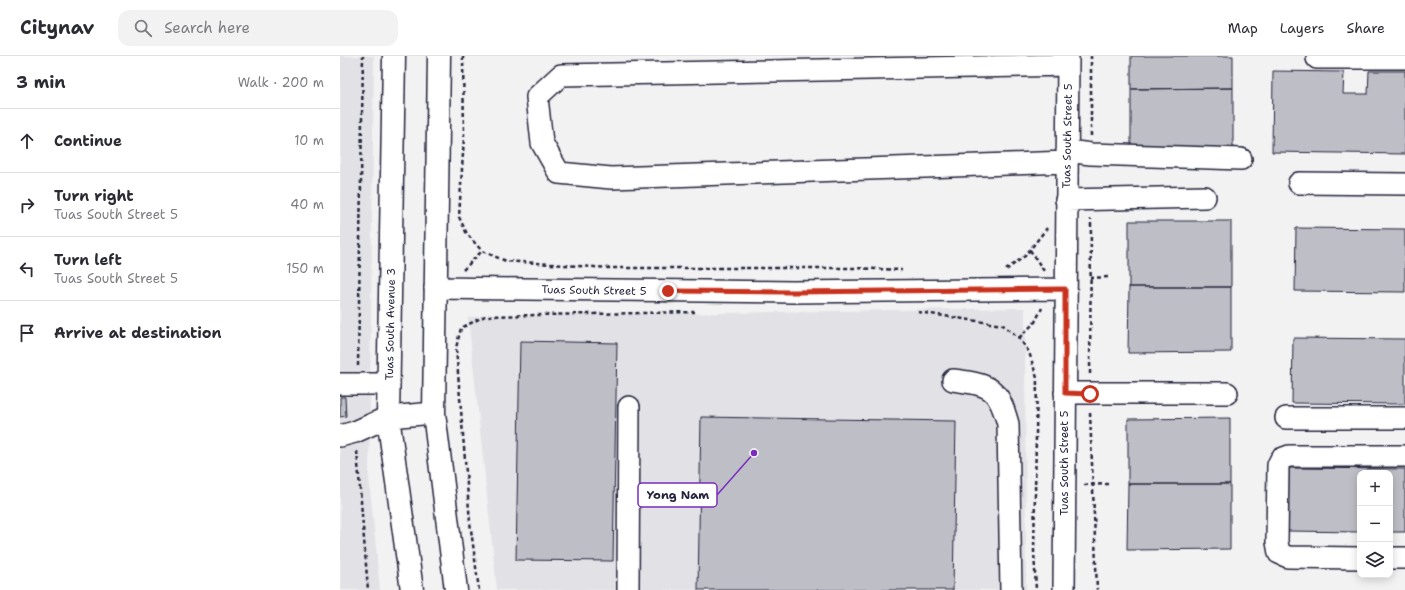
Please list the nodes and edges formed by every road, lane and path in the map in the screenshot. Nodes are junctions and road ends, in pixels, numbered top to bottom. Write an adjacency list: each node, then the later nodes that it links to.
1 (363, 56): 24 (path)
2 (394, 56): 25 (main road, Tuas South Avenue 3)
3 (439, 56): 19 (main road)
4 (463, 56): 17 (path)
5 (1092, 56): 9 (path)
6 (1317, 58): 7 (street)
7 (1405, 58)
8 (1068, 60): 10 (street, Tuas South Street 5); 10 (street)
9 (1091, 154): 10 (street); 11 (street)
10 (1067, 157): 15 (street, Tuas South Street 5)
11 (1241, 159)
12 (1299, 183): 13 (street)
13 (1405, 184)
14 (1205, 197): 15 (street)
15 (1066, 200): 20 (street, Tuas South Street 5)
16 (1048, 221): 18 (path)
17 (908, 270)
18 (1001, 274)
19 (435, 288): 20 (street, Tuas South Street 5); 29 (main road)
20 (1065, 289): 26 (street, Tuas South Street 5)
21 (703, 312): 41 (path)
22 (917, 312): 44 (path)
23 (953, 380): 43 (street)
24 (349, 384): 25 (street)
25 (389, 384): 30 (main road, Tuas South Avenue 3)
26 (1065, 393): 27 (street); 45 (street, Tuas South Street 5)
27 (1227, 393)
28 (628, 407): 42 (street)
29 (434, 413): 30 (street); 40 (main road)
30 (388, 417): 33 (street); 39 (main road, Tuas South Avenue 3)
31 (1286, 418): 32 (street)
32 (1405, 418)
33 (348, 434): 38 (path)
34 (1405, 456): 35 (street)
35 (1357, 558)
36 (1393, 558): 37 (street)
37 (1405, 558)
38 (368, 590)
39 (412, 590)
40 (456, 590)
41 (479, 590)
42 (628, 590)
43 (1011, 590)
44 (1036, 590)
45 (1064, 590)

